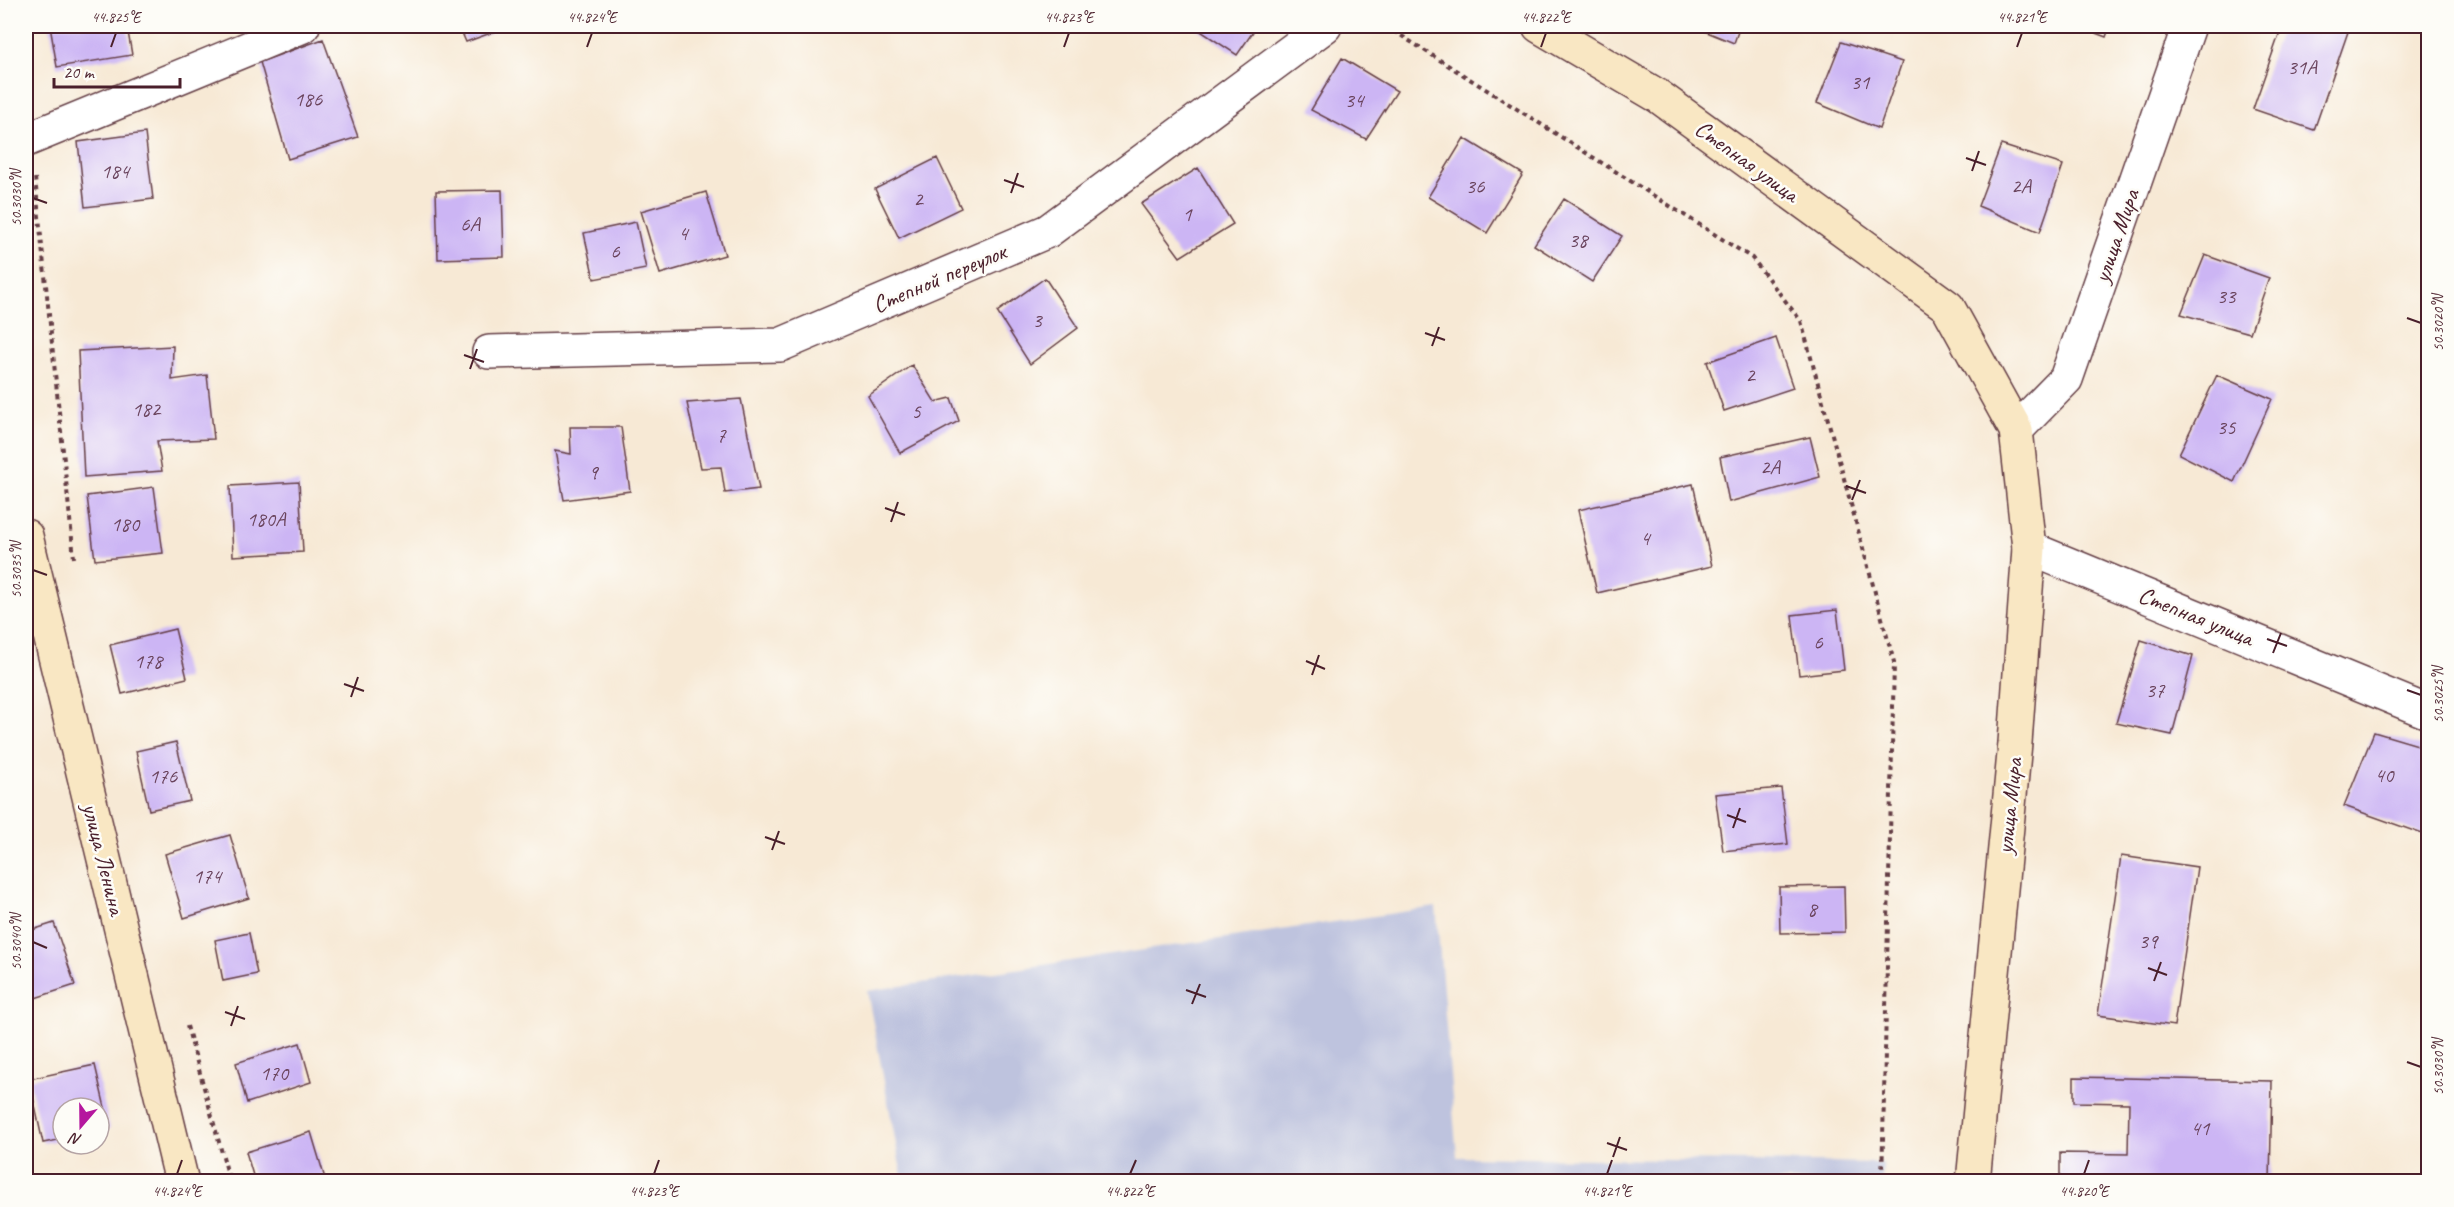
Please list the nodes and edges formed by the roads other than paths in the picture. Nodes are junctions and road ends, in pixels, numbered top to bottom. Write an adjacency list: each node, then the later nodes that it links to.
1 (303, 26): 5 (street)
2 (1325, 26): 7 (street, Степной переулок)
3 (1539, 26): 6 (main road, Степная улица)
4 (2189, 26): 8 (street, улица Мира)
5 (28, 140)
6 (1948, 307): 8 (main road, улица Мира)
7 (489, 352)
8 (2016, 430): 10 (main road, улица Мира)
9 (26, 536): 12 (main road, улица Ленина)
10 (2029, 548): 11 (street, Степная улица); 13 (main road, улица Мира)
11 (2428, 712)
12 (182, 1182)
13 (1973, 1182)

